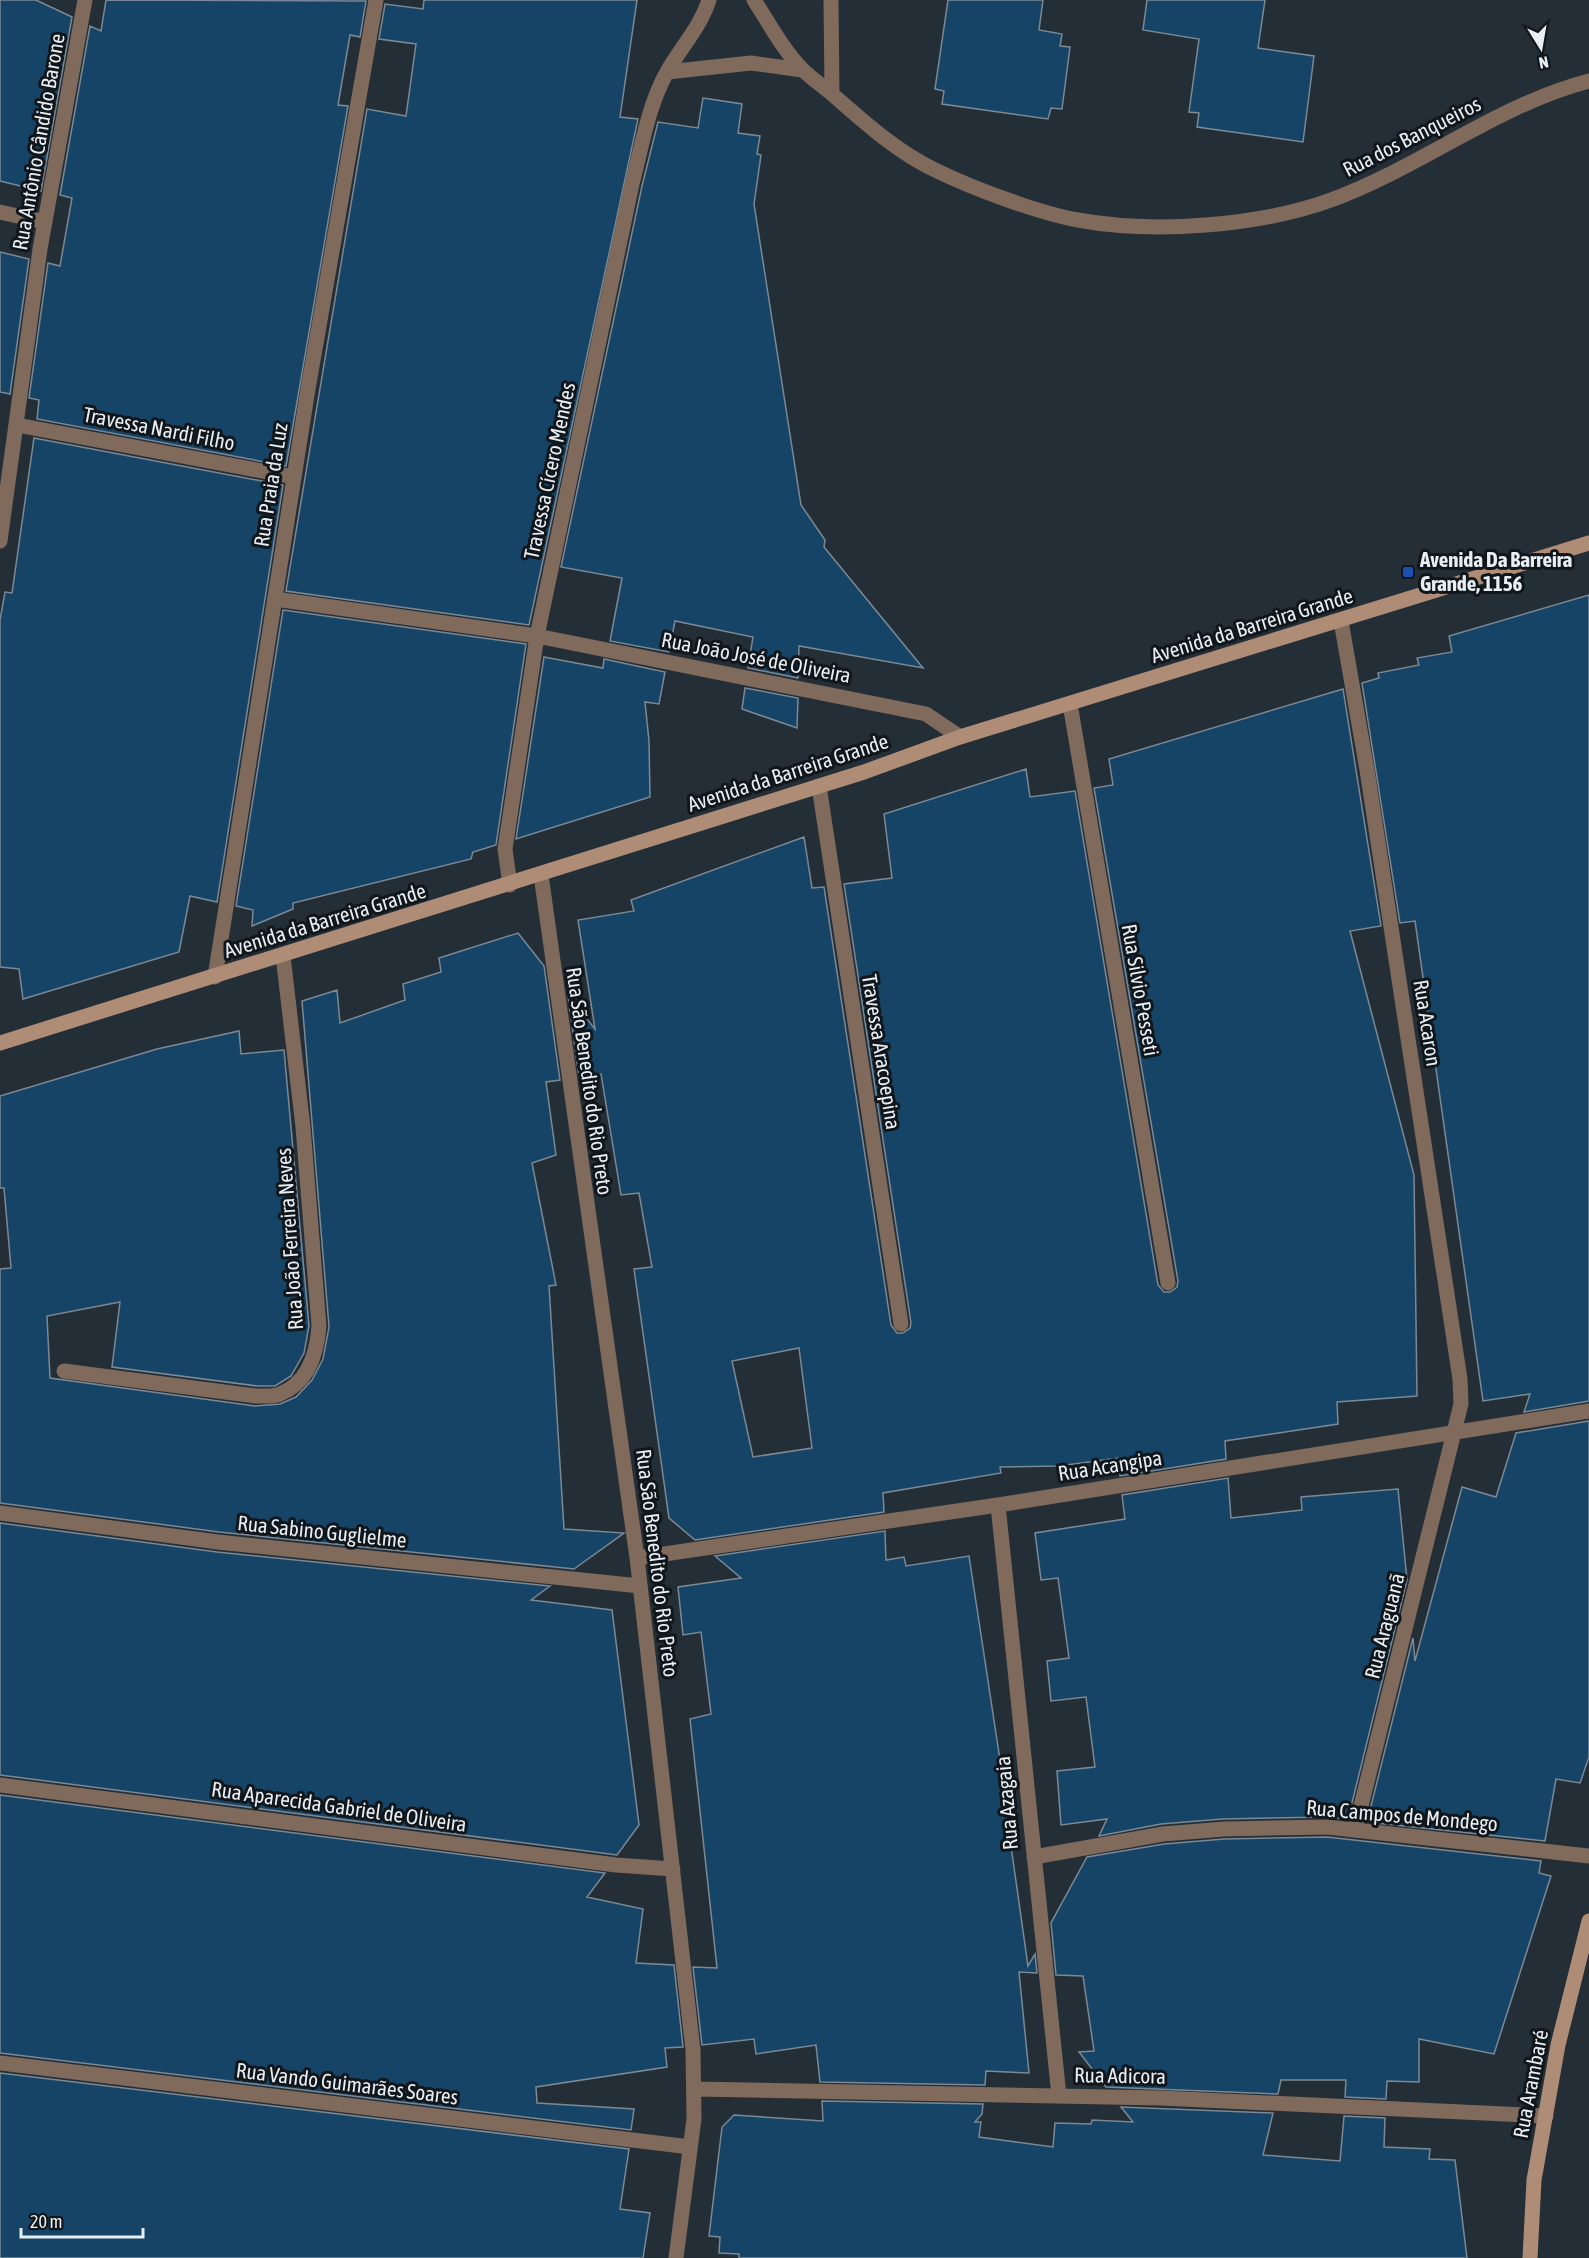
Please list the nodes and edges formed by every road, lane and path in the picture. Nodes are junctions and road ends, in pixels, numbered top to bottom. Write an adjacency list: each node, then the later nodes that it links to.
1 (85, 0): 11 (street, Rua Antônio Cândido Barone)
2 (376, 0): 13 (street, Rua Praia da Luz)
3 (709, 0): 7 (street, Travessa Cícero Mendes)
4 (754, 0): 6 (street, Rua dos Banqueiros)
5 (831, 0): 9 (street)
6 (802, 70): 7 (street); 9 (street, Rua dos Banqueiros)
7 (667, 72): 18 (street, Travessa Cícero Mendes)
8 (1589, 81): 9 (street, Rua dos Banqueiros)
9 (832, 94)
10 (0, 212): 11 (street)
11 (45, 222): 12 (street, Rua Antônio Cândido Barone)
12 (17, 424): 13 (street, Travessa Nardi Filho); 14 (street, Rua Antônio Cândido Barone)
13 (294, 477): 16 (street, Rua Praia da Luz)
14 (0, 541)
15 (1589, 543): 17 (main road, Avenida da Barreira Grande)
16 (275, 599): 18 (street, Rua João José de Oliveira); 25 (street, Rua Praia da Luz)
17 (1341, 621): 19 (main road, Avenida da Barreira Grande); 31 (street, Rua Acaron)
18 (537, 636): 20 (street, Rua João José de Oliveira); 23 (street, Travessa Cícero Mendes)
19 (1070, 704): 20 (main road, Avenida da Barreira Grande); 27 (street, Rua Silvio Pesseti)
20 (960, 737): 21 (main road, Avenida da Barreira Grande)
21 (819, 786): 22 (main road, Avenida da Barreira Grande); 28 (street, Travessa Aracoepina)
22 (541, 875): 23 (main road, Avenida da Barreira Grande); 34 (street, Rua São Benedito do Rio Preto)
23 (510, 885): 24 (main road, Avenida da Barreira Grande)
24 (283, 956): 25 (main road, Avenida da Barreira Grande); 29 (street, Rua João Ferreira Neves)
25 (215, 977): 26 (main road, Avenida da Barreira Grande)
26 (0, 1043)
27 (1168, 1283)
28 (901, 1324)
29 (64, 1371)
30 (1589, 1411): 31 (street, Rua Acangipa)
31 (1456, 1432): 32 (street, Rua Acangipa); 37 (street, Rua Araguanã)
32 (998, 1505): 34 (street, Rua Acangipa); 39 (street, Rua Azagaia)
33 (0, 1513): 35 (street, Rua Sabino Guglielme)
34 (637, 1558): 35 (street, Rua São Benedito do Rio Preto)
35 (640, 1586): 40 (street, Rua São Benedito do Rio Preto)
36 (0, 1785): 40 (street, Rua Aparecida Gabriel de Oliveira)
37 (1355, 1830): 38 (street, Rua Campos de Mondego); 39 (street, Rua Campos de Mondego)
38 (1589, 1856)
39 (1034, 1857): 44 (street, Rua Azagaia)
40 (673, 1869): 43 (street, Rua São Benedito do Rio Preto)
41 (1589, 1921): 45 (main road, Rua Arambaré)
42 (0, 2063): 46 (street, Rua Vando Guimarães Soares)
43 (694, 2089): 44 (street, Rua Adicora); 46 (street, Rua São Benedito do Rio Preto)
44 (1059, 2096): 45 (street, Rua Adicora)
45 (1546, 2116): 48 (main road, Rua Arambaré)
46 (690, 2147): 47 (street, Rua São Benedito do Rio Preto)
47 (676, 2258)
48 (1530, 2258)

